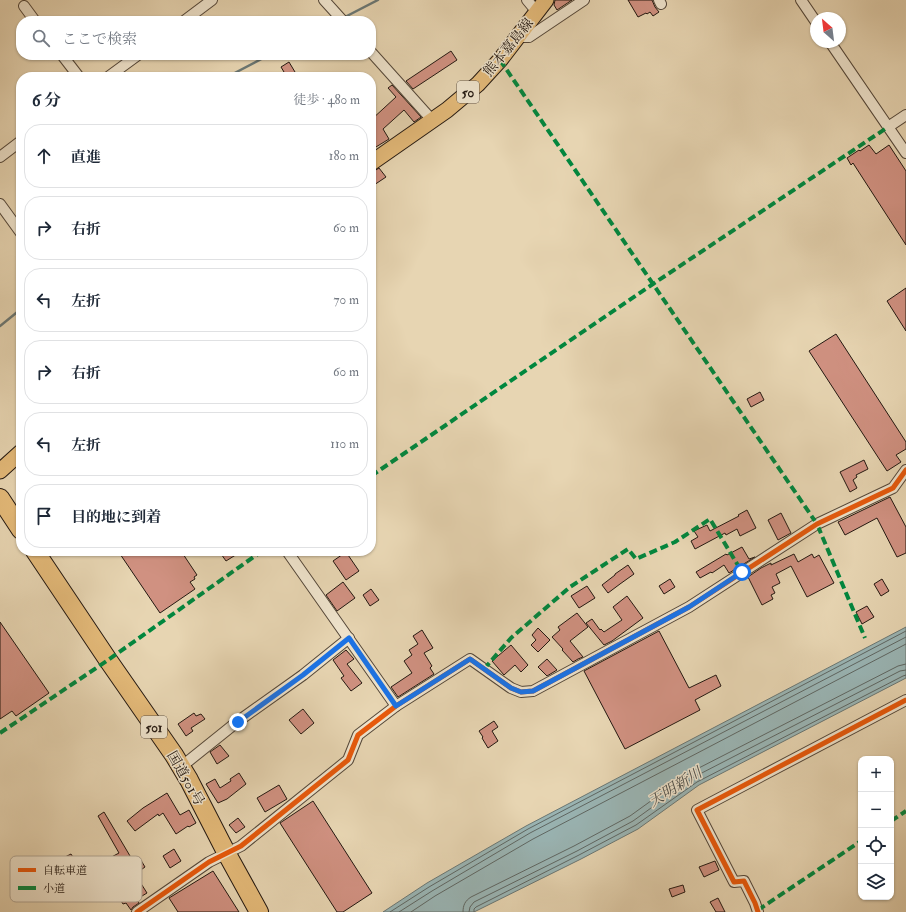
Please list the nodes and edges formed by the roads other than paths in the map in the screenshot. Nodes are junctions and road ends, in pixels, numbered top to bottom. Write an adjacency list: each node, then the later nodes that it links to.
1 (212, 0): 11 (street)
2 (324, 0): 12 (street)
3 (527, 0): 8 (street)
4 (546, 0): 8 (main road, 熊本嘉島線 / 50)
5 (584, 0): 13 (street)
6 (801, 0): 9 (street)
7 (24, 6): 10 (street)
8 (537, 12): 13 (main road, 熊本嘉島線 / 50)
9 (810, 13)
10 (32, 16)
11 (191, 16)
12 (338, 16)
13 (518, 37): 21 (main road, 熊本嘉島線 / 50)
14 (834, 48): 22 (street)
15 (376, 58): 21 (street)
16 (66, 60): 18 (street)
17 (131, 60): 19 (street)
18 (75, 72)
19 (115, 72)
20 (906, 115): 22 (street)
21 (432, 120): 26 (main road, 熊本嘉島線 / 50)
22 (888, 127): 24 (street)
23 (16, 145): 25 (street)
24 (906, 153)
25 (0, 157)
26 (376, 159)
27 (0, 204): 28 (street)
28 (16, 227)
29 (16, 457): 31 (main road)
30 (906, 470): 38 (street)
31 (0, 471)
32 (0, 498): 33 (highway)
33 (16, 522)
34 (38, 556): 39 (highway, 国道501号 / 501)
35 (291, 556): 36 (street)
36 (349, 638): 38 (street); 39 (street)
37 (906, 700): 43 (street)
38 (396, 706): 40 (street)
39 (181, 767): 40 (highway, 国道501号 / 501)
40 (227, 854): 41 (street); 42 (highway, 国道501号 / 501)
41 (137, 912)
42 (259, 912)
43 (758, 912)

